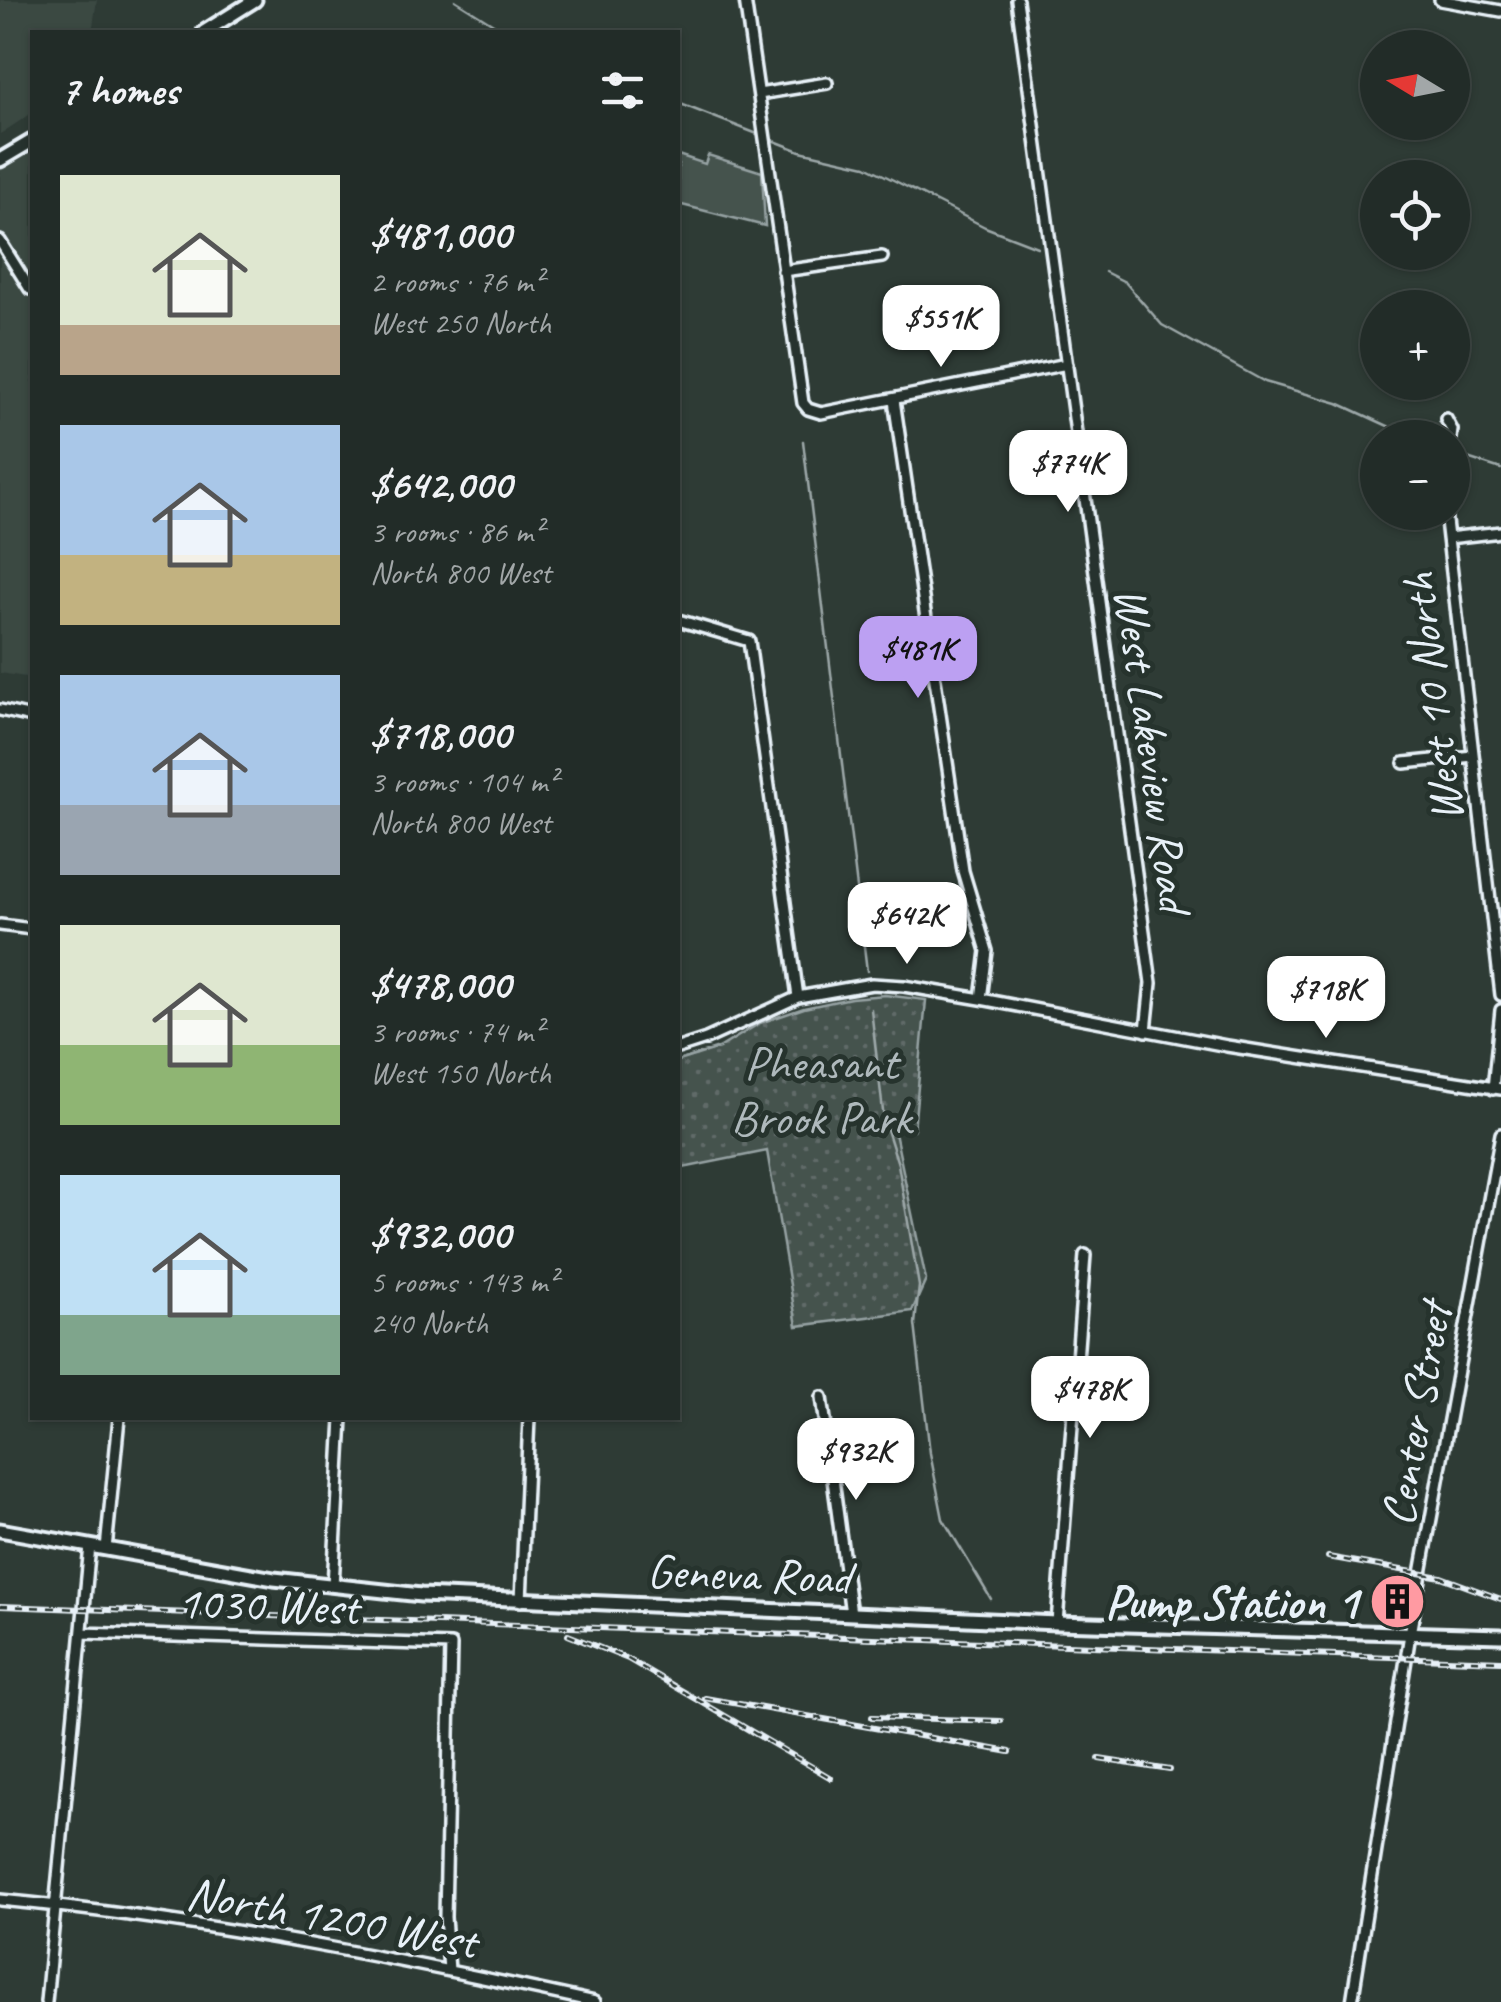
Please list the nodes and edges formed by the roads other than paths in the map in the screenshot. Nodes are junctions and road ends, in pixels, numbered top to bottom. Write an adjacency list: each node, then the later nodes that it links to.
1 (255, 0): 6 (main road)
2 (745, 0): 8 (street)
3 (1017, 0): 15 (street, West Lakeview Road)
4 (1440, 0): 5 (street)
5 (1501, 11)
6 (222, 27)
7 (827, 83): 8 (street)
8 (759, 94): 13 (street)
9 (30, 142): 10 (main road)
10 (0, 160)
11 (0, 241): 14 (street)
12 (882, 257): 13 (street)
13 (784, 271): 16 (street)
14 (30, 289)
15 (1067, 364): 16 (street); 31 (street, West Lakeview Road)
16 (894, 400): 29 (street)
17 (1447, 530): 19 (street, West 10 North)
18 (1501, 532): 19 (street)
19 (1448, 538): 23 (street, West 10 North)
20 (680, 621): 28 (street)
21 (0, 710): 22 (street)
22 (30, 717)
23 (1473, 756): 24 (street); 27 (street, West 10 North)
24 (1404, 763)
25 (0, 925): 26 (street)
26 (30, 929)
27 (1501, 996)
28 (798, 997): 29 (street); 32 (street)
29 (981, 998): 31 (street)
30 (1501, 1010): 33 (street)
31 (1146, 1031): 33 (street)
32 (680, 1047)
33 (1497, 1089)
34 (1501, 1134): 48 (street, Center Street)
35 (1085, 1256): 46 (street)
36 (822, 1397): 45 (street)
37 (119, 1420): 42 (street)
38 (342, 1420): 43 (street)
39 (530, 1420): 44 (street)
40 (0, 1530): 41 (main road, Geneva Road)
41 (90, 1546): 42 (main road, Geneva Road); 47 (street)
42 (106, 1549): 43 (main road, Geneva Road)
43 (333, 1586): 44 (main road, Geneva Road)
44 (521, 1601): 45 (main road, Geneva Road)
45 (851, 1614): 46 (main road, Geneva Road)
46 (1057, 1623): 48 (main road, Geneva Road)
47 (82, 1633): 51 (street); 52 (street, 1030 West)
48 (1410, 1634): 49 (main road, Geneva Road); 55 (street, Center Street)
49 (1501, 1636)
50 (0, 1900): 51 (street, North 1200 West)
51 (56, 1906): 52 (street, North 1200 West); 53 (street)
52 (449, 1970): 54 (street, North 1200 West)
53 (46, 2002)
54 (595, 2002)
55 (1352, 2002)

